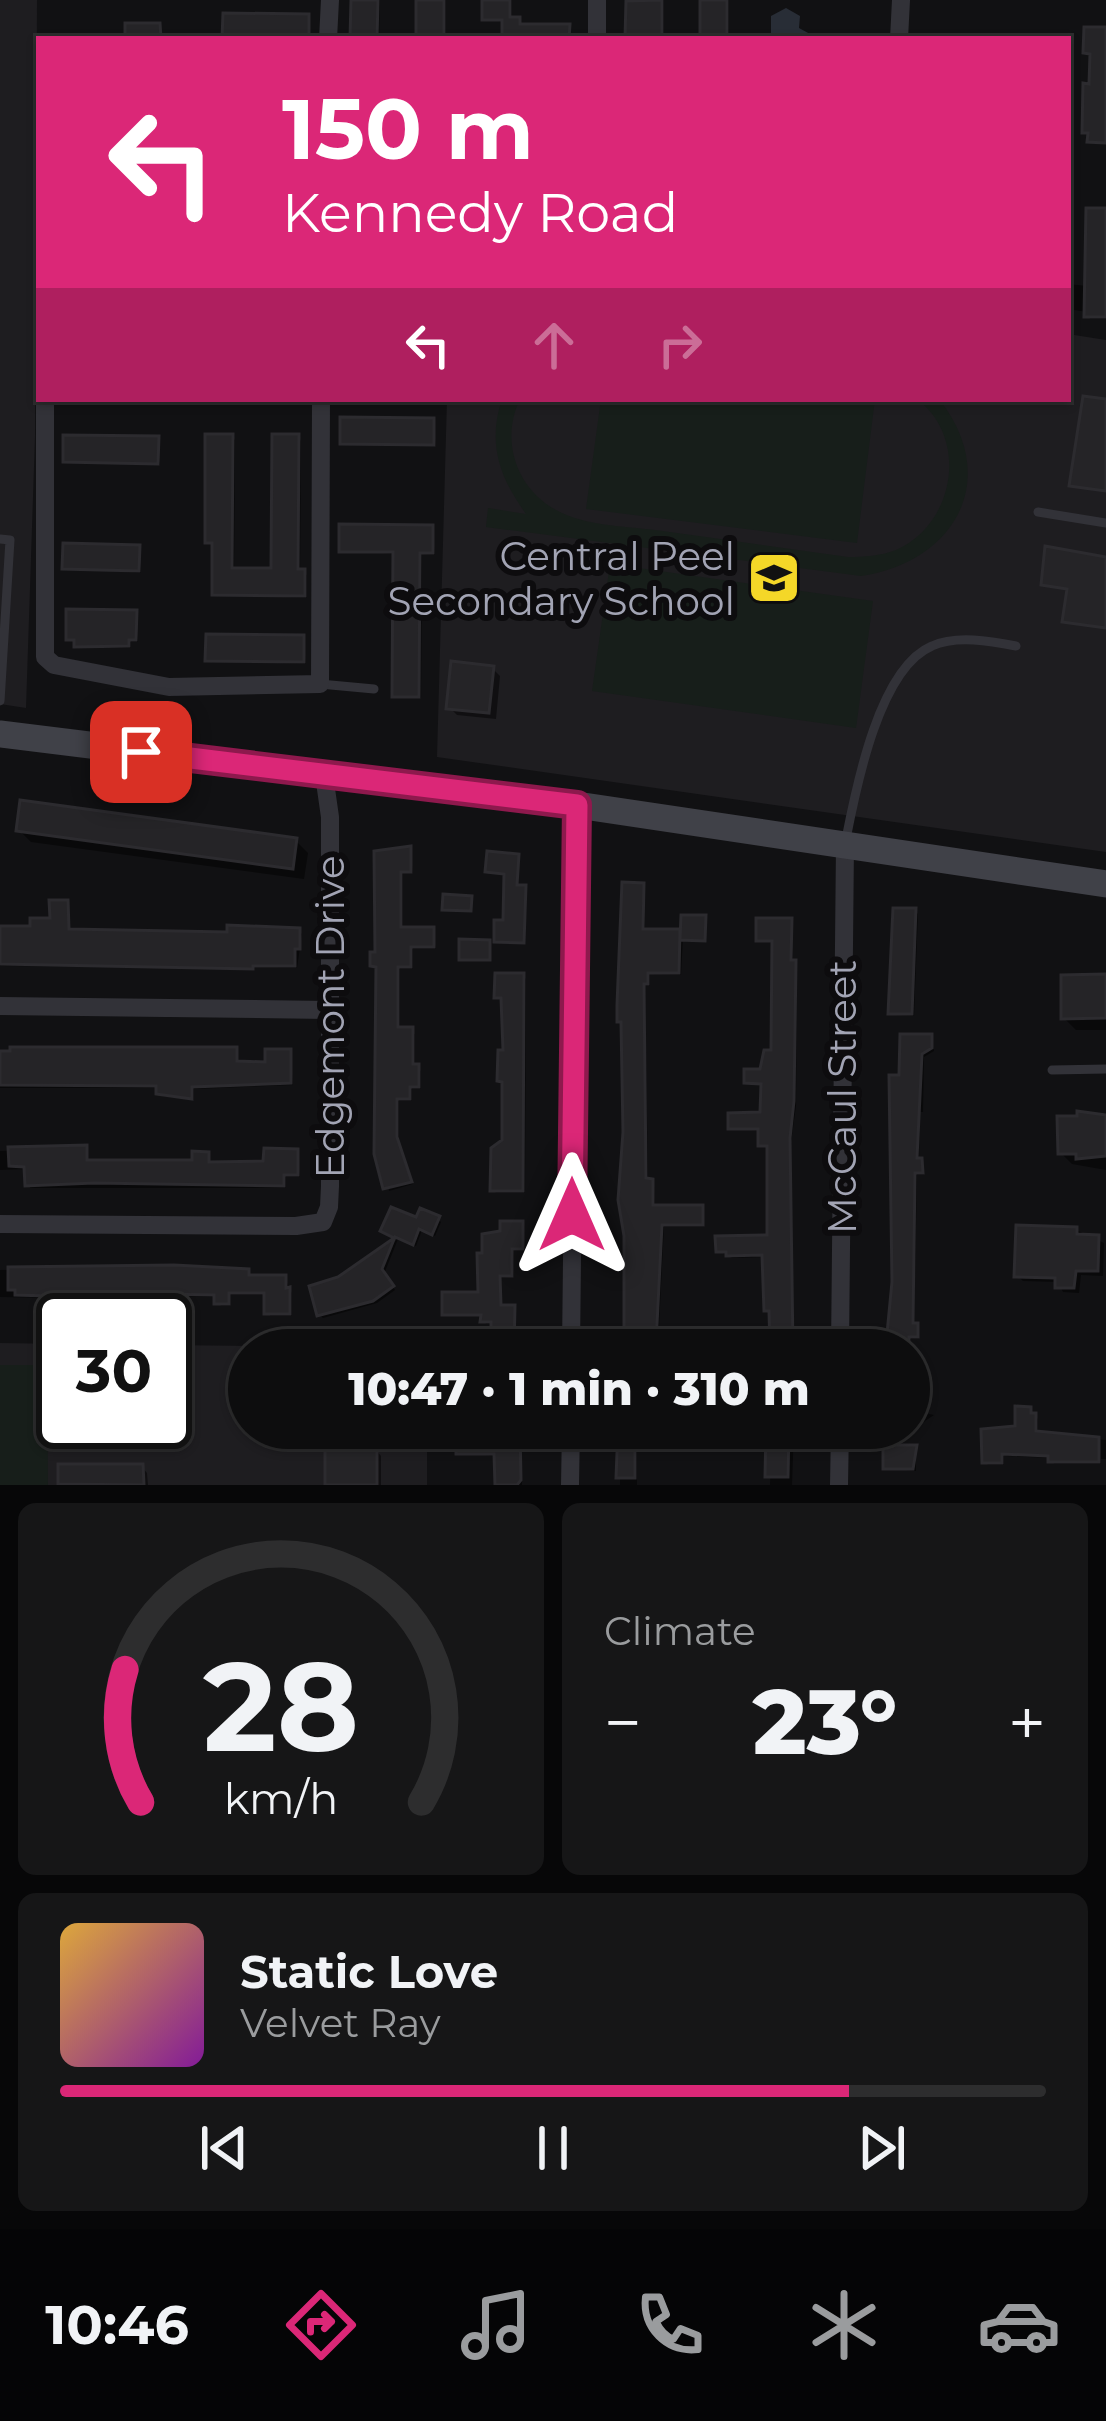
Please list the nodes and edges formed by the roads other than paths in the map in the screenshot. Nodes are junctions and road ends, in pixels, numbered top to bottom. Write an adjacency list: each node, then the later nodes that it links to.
1 (330, 0): 4 (street)
2 (597, 0): 5 (street)
3 (901, 0): 6 (street)
4 (328, 36)
5 (597, 36)
6 (899, 36)
7 (45, 402): 13 (street)
8 (321, 402): 13 (street)
9 (1037, 512): 10 (lane)
10 (1106, 523)
11 (0, 539): 15 (lane)
12 (1016, 646): 19 (lane)
13 (320, 684): 14 (lane)
14 (374, 689)
15 (0, 700)
16 (0, 734): 17 (main road)
17 (323, 775): 18 (main road); 22 (street, Edgemont Drive)
18 (577, 805): 19 (main road); 26 (street)
19 (845, 844): 20 (main road); 27 (street, McCaul Street)
20 (1106, 884)
21 (0, 1006): 22 (street)
22 (329, 1010): 25 (street, Edgemont Drive)
23 (1106, 1069): 24 (lane)
24 (1052, 1070)
25 (0, 1224)
26 (571, 1329)
27 (840, 1329)
28 (571, 1449): 30 (street)
29 (840, 1449): 31 (street)
30 (570, 1485)
31 (839, 1485)

